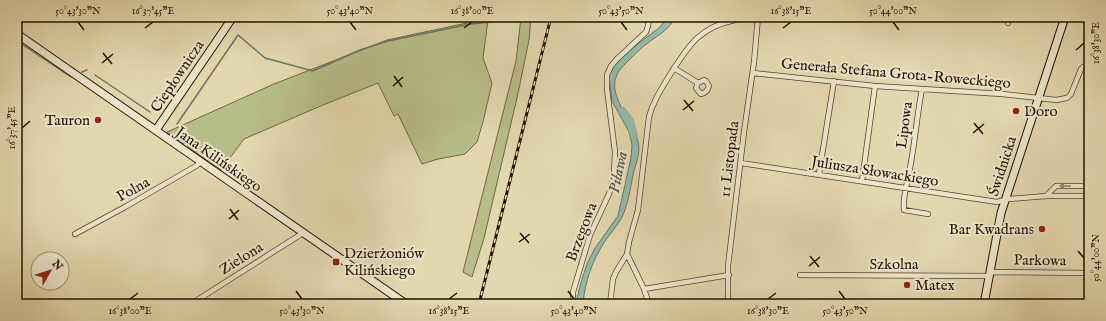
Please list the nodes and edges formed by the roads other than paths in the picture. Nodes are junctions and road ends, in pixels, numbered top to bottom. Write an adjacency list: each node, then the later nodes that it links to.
1 (233, 17): 16 (street, Ciepłownicza)
2 (649, 17): 39 (street, Brzegowa)
3 (759, 17): 9 (street); 10 (street, 11 Listopada)
4 (1009, 17): 6 (street)
5 (1065, 17): 15 (street, Świdnicka)
6 (1008, 23)
7 (17, 34): 16 (street, Jana Kilińskiego)
8 (1089, 65): 15 (street, Generała Stefana Grota-Roweckiego)
9 (674, 68): 12 (street); 31 (street)
10 (752, 72): 11 (street, Generała Stefana Grota-Roweckiego); 18 (street, 11 Listopada)
11 (834, 81): 13 (street, Generała Stefana Grota-Roweckiego); 19 (street)
12 (698, 83)
13 (875, 86): 14 (street, Generała Stefana Grota-Roweckiego); 20 (street)
14 (922, 89): 15 (street, Generała Stefana Grota-Roweckiego); 22 (street, Lipowa)
15 (1038, 98): 27 (street, Świdnicka)
16 (156, 130): 17 (street, Jana Kilińskiego)
17 (201, 162): 29 (street, Jana Kilińskiego); 30 (street, Polna)
18 (741, 163): 19 (street, Juliusza Słowackiego); 34 (street, 11 Listopada)
19 (819, 174): 20 (street, Juliusza Słowackiego)
20 (862, 181): 22 (street, Juliusza Słowackiego)
21 (1089, 186): 23 (street, one-way to 23)
22 (907, 188): 27 (street, Juliusza Słowackiego); 28 (street, Lipowa)
23 (1053, 189): 24 (street); 25 (street)
24 (1046, 196): 25 (street, Juliusza Słowackiego); 27 (street, Juliusza Słowackiego)
25 (1056, 196): 26 (street, Juliusza Słowackiego)
26 (1089, 196)
27 (1004, 200): 33 (street, Świdnicka)
28 (928, 214)
29 (303, 233): 37 (street, Zielona); 38 (street, Jana Kilińskiego)
30 (75, 234)
31 (627, 254): 36 (street); 40 (street)
32 (1089, 273): 33 (street, Parkowa)
33 (989, 274): 35 (street, Szkolna); 43 (street, Świdnicka)
34 (729, 275): 36 (street); 42 (street, 11 Listopada)
35 (800, 275)
36 (644, 289): 41 (street)
37 (191, 304)
38 (406, 304)
39 (573, 304)
40 (610, 304)
41 (648, 304)
42 (728, 304)
43 (984, 304)

